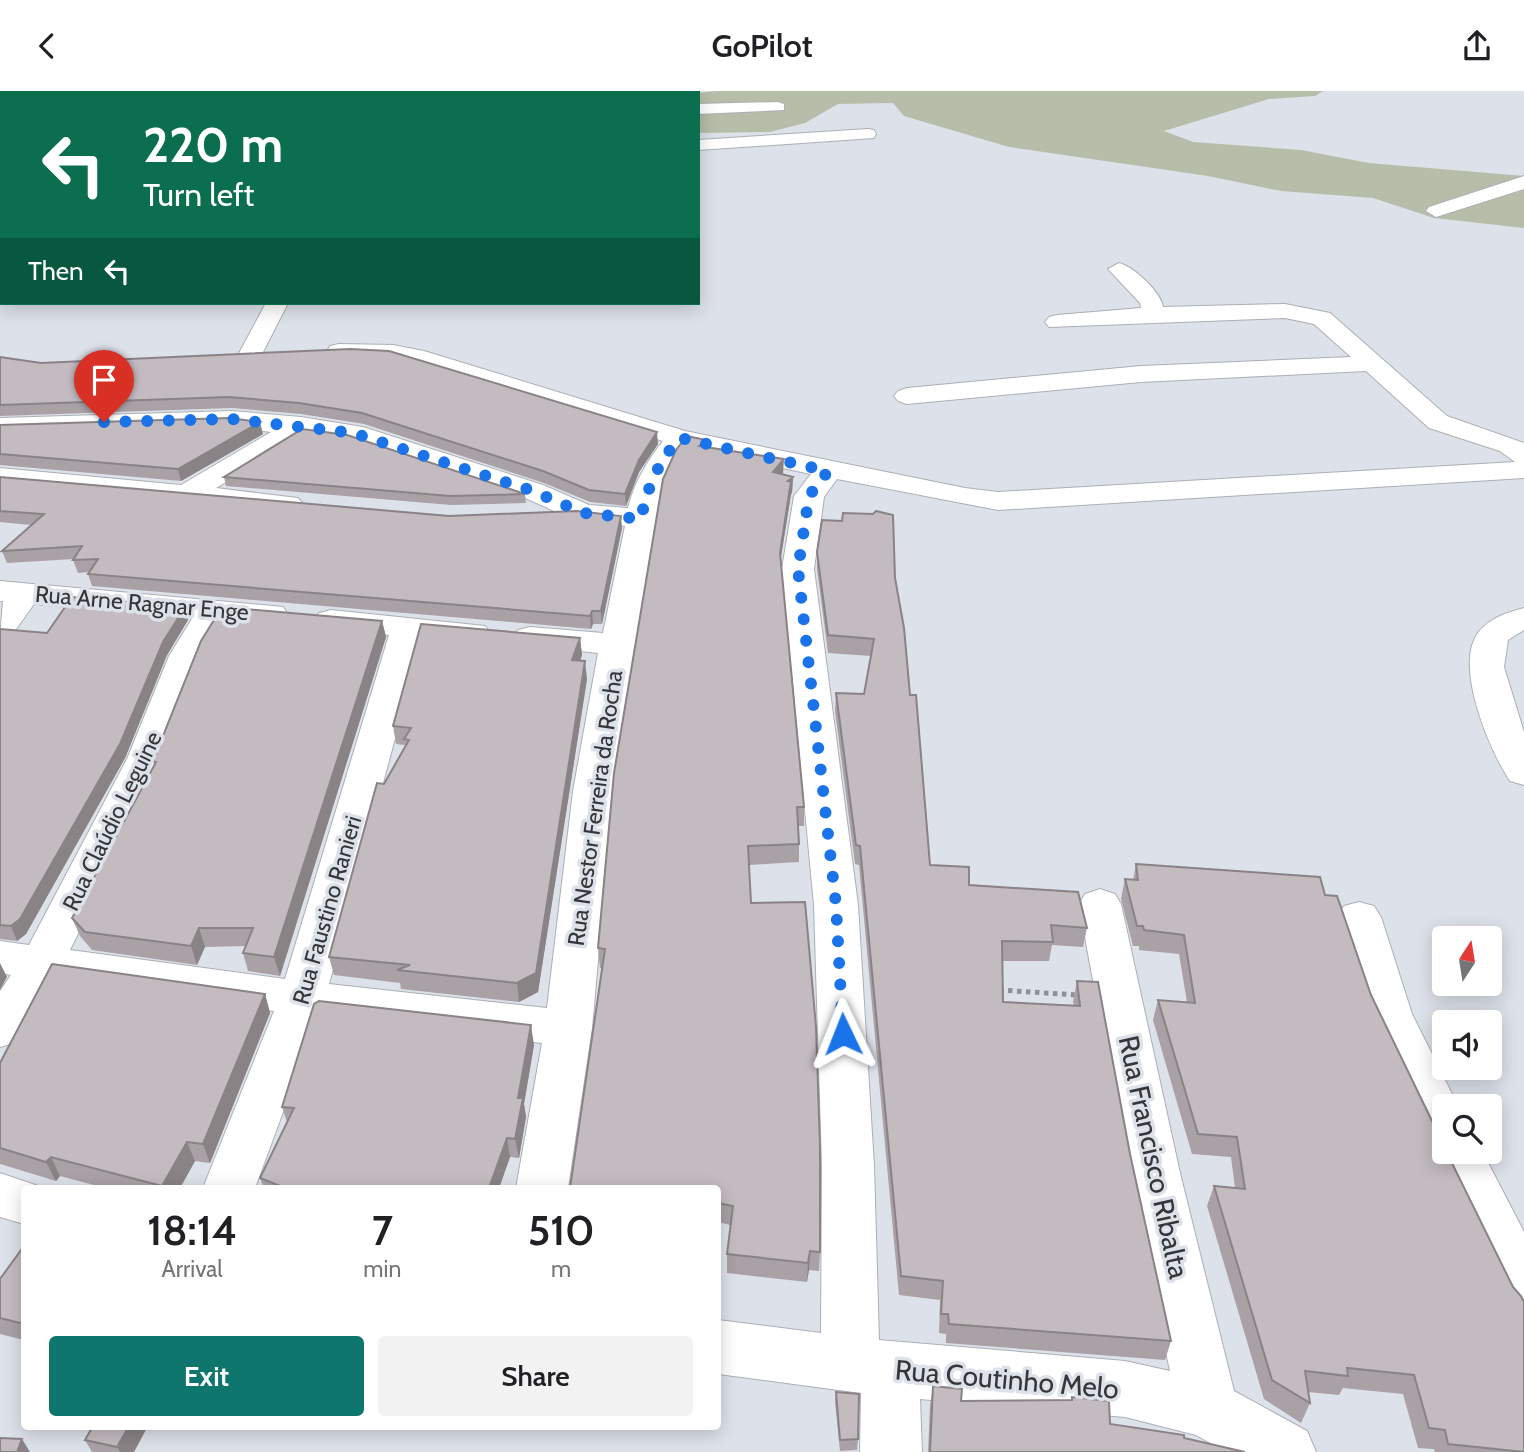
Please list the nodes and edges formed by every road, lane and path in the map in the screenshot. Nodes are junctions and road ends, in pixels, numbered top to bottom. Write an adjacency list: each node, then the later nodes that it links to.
1 (778, 107): 2 (street)
2 (700, 109)
3 (868, 134): 4 (street)
4 (700, 145)
5 (1524, 182): 6 (street)
6 (1436, 211)
7 (1119, 269): 9 (street)
8 (276, 305): 12 (street)
9 (1153, 314): 10 (street); 13 (street)
10 (1057, 322)
11 (314, 352): 17 (street)
12 (223, 356)
13 (1371, 363): 14 (street); 18 (street)
14 (907, 395)
15 (301, 425): 16 (street); 22 (street); 24 (street)
16 (0, 426)
17 (680, 438): 20 (street); 26 (street, Rua Nestor Ferreira da Rocha)
18 (1524, 456)
19 (1524, 470): 20 (street)
20 (828, 471): 50 (street)
21 (0, 477): 22 (street)
22 (190, 492): 23 (street)
23 (309, 506)
24 (583, 513): 25 (street); 26 (street)
25 (524, 516)
26 (641, 519): 32 (street, Rua Nestor Ferreira da Rocha)
27 (13, 592): 28 (street, Rua Arne Ragnar Enge); 31 (street)
28 (215, 609): 30 (street, Rua Arne Ragnar Enge); 36 (street, Rua Claúdio Leguine)
29 (1524, 618): 33 (street)
30 (408, 627): 32 (street, Rua Arne Ragnar Enge); 39 (street, Rua Faustino Ranieri)
31 (0, 628)
32 (618, 645): 40 (street, Rua Nestor Ferreira da Rocha)
33 (1518, 762)
34 (1100, 904): 38 (street, Rua Francisco Ribalta)
35 (1359, 917): 42 (street)
36 (21, 960): 39 (street); 41 (street, Rua Claúdio Leguine)
37 (994, 990): 38 (path)
38 (1120, 997): 51 (street, Rua Francisco Ribalta)
39 (302, 998): 40 (street); 44 (street, Rua Faustino Ranieri)
40 (568, 1028): 45 (street, Rua Nestor Ferreira da Rocha)
41 (0, 1029)
42 (1432, 1103)
43 (1462, 1164): 48 (street)
44 (230, 1185)
45 (542, 1185)
46 (0, 1195): 47 (street)
47 (21, 1201)
48 (1524, 1288)
49 (721, 1347): 50 (street, Rua Coutinho Melo)
50 (870, 1367): 51 (street, Rua Coutinho Melo); 52 (street)
51 (1208, 1409): 53 (street, Rua Coutinho Melo)
52 (891, 1452)
53 (1285, 1452)

